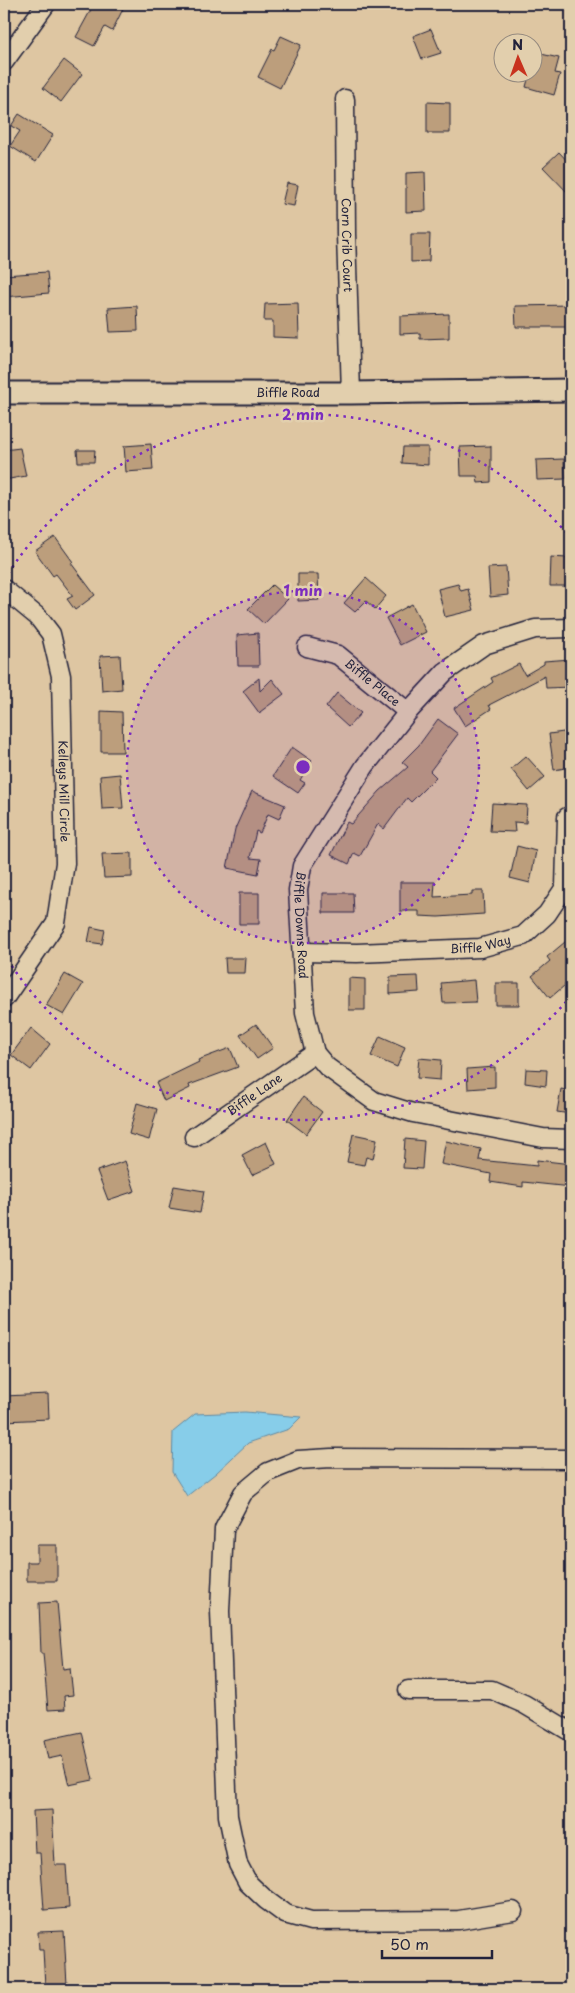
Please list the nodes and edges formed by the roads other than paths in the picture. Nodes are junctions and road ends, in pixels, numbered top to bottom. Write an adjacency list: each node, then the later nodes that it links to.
1 (46, 4): 2 (street)
2 (4, 62)
3 (345, 99): 6 (street, Corn Crib Court)
4 (571, 390): 6 (street, Biffle Road)
5 (4, 393): 6 (street, Biffle Road)
6 (351, 393)
7 (4, 589): 13 (street, Kelleys Mill Circle)
8 (571, 628): 10 (street, Biffle Downs Road)
9 (306, 647): 10 (street, Biffle Place)
10 (408, 712): 12 (street, Biffle Downs Road)
11 (567, 817): 12 (street, Biffle Way)
12 (302, 952): 14 (street, Biffle Downs Road)
13 (4, 999)
14 (315, 1053): 15 (street, Biffle Lane); 16 (street)
15 (194, 1137)
16 (571, 1139)
17 (571, 1460): 20 (street)
18 (408, 1690): 19 (street)
19 (571, 1732)
20 (513, 1911)

